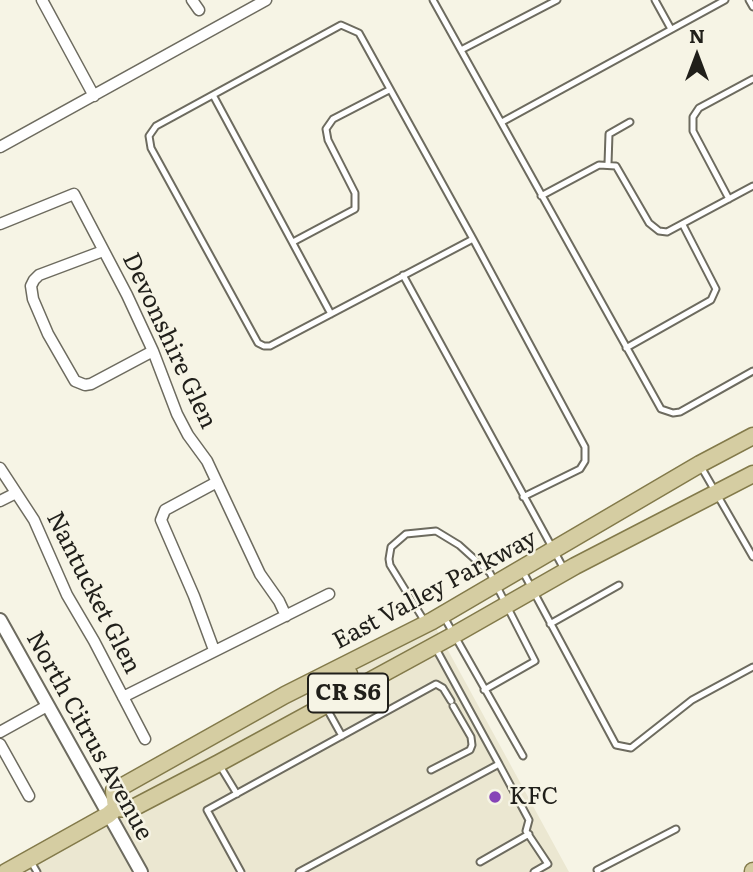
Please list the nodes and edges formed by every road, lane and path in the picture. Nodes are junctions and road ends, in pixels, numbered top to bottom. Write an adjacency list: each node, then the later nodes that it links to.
1 (42, 0): 16 (street)
2 (192, 0): 10 (street)
3 (433, 0): 12 (lane)
4 (557, 0): 12 (lane)
5 (656, 0): 11 (lane)
6 (725, 0): 11 (lane)
7 (749, 0): 9 (lane)
8 (263, 1): 16 (street)
9 (753, 7)
10 (199, 10)
11 (671, 29): 17 (lane)
12 (461, 50): 17 (lane)
13 (753, 79): 23 (lane)
14 (389, 90): 15 (lane); 26 (lane); 27 (lane)
15 (213, 95): 27 (lane); 30 (lane)
16 (94, 96): 19 (street)
17 (502, 122): 22 (lane)
18 (630, 122): 20 (lane)
19 (0, 147)
20 (608, 164): 22 (lane); 25 (lane)
21 (753, 186): 23 (lane)
22 (541, 196): 31 (lane)
23 (729, 199): 25 (lane)
24 (0, 224): 28 (street, Devonshire Glen)
25 (683, 225): 31 (lane)
26 (473, 239): 29 (lane); 41 (lane)
27 (293, 242): 30 (lane)
28 (103, 251): 32 (street, Devonshire Glen); 32 (street)
29 (403, 275): 30 (lane); 41 (lane)
30 (331, 314)
31 (626, 348): 33 (lane)
32 (153, 351): 38 (street, Devonshire Glen)
33 (753, 371)
34 (753, 436): 35 (main road, East Valley Parkway / CR S6)
35 (700, 464): 40 (lane); 43 (main road, East Valley Parkway / CR S6)
36 (0, 468): 39 (street, Nantucket Glen)
37 (753, 474): 40 (main road, East Valley Parkway / CR S6)
38 (217, 482): 53 (street, Devonshire Glen); 59 (street)
39 (16, 493): 42 (street); 63 (street, Nantucket Glen)
40 (717, 493): 44 (lane); 46 (main road, East Valley Parkway / CR S6)
41 (523, 497): 43 (lane)
42 (0, 501)
43 (554, 552): 45 (main road, East Valley Parkway / CR S6); 46 (lane)
44 (753, 557)
45 (522, 570): 47 (main road, East Valley Parkway / CR S6); 49 (lane)
46 (565, 572): 49 (main road, East Valley Parkway / CR S6)
47 (496, 584): 51 (lane); 52 (main road, East Valley Parkway / CR S6); 54 (lane)
48 (619, 585): 55 (lane)
49 (532, 590): 51 (main road, East Valley Parkway / CR S6); 55 (lane)
50 (329, 594): 53 (street)
51 (506, 605): 57 (main road, East Valley Parkway / CR S6); 62 (lane)
52 (443, 615): 54 (main road, East Valley Parkway / CR S6); 57 (lane)
53 (286, 616): 59 (street)
54 (426, 623): 60 (main road, East Valley Parkway / CR S6)
55 (550, 624): 61 (lane)
56 (2, 629): 64 (street, North Citrus Avenue)
57 (454, 635): 58 (main road, East Valley Parkway / CR S6); 62 (lane)
58 (434, 646): 65 (main road, East Valley Parkway / CR S6); 72 (lane)
59 (214, 650): 63 (street)
60 (370, 652): 65 (main road); 76 (main road, East Valley Parkway / CR S6)
61 (753, 667)
62 (484, 691): 70 (lane)
63 (123, 697): 68 (street, Nantucket Glen)
64 (47, 706): 66 (street); 76 (street, North Citrus Avenue)
65 (325, 706): 67 (lane); 71 (main road, East Valley Parkway / CR S6)
66 (0, 732)
67 (342, 736): 73 (lane); 74 (lane)
68 (145, 739)
69 (0, 744): 75 (street)
70 (523, 755)
71 (219, 763): 74 (lane); 76 (main road, East Valley Parkway / CR S6)
72 (499, 764): 78 (lane); 86 (lane)
73 (431, 771)
74 (237, 794): 81 (lane)
75 (29, 796)
76 (112, 811): 80 (main road, East Valley Parkway / CR S6); 84 (street, North Citrus Avenue)
77 (676, 829): 82 (lane)
78 (529, 834): 79 (lane); 87 (lane)
79 (480, 862)
80 (33, 866): 83 (main road, East Valley Parkway / CR S6)
81 (240, 870): 85 (lane)
82 (596, 871)
83 (6, 872)
84 (141, 872)
85 (231, 872)
86 (299, 872)
87 (534, 872)

